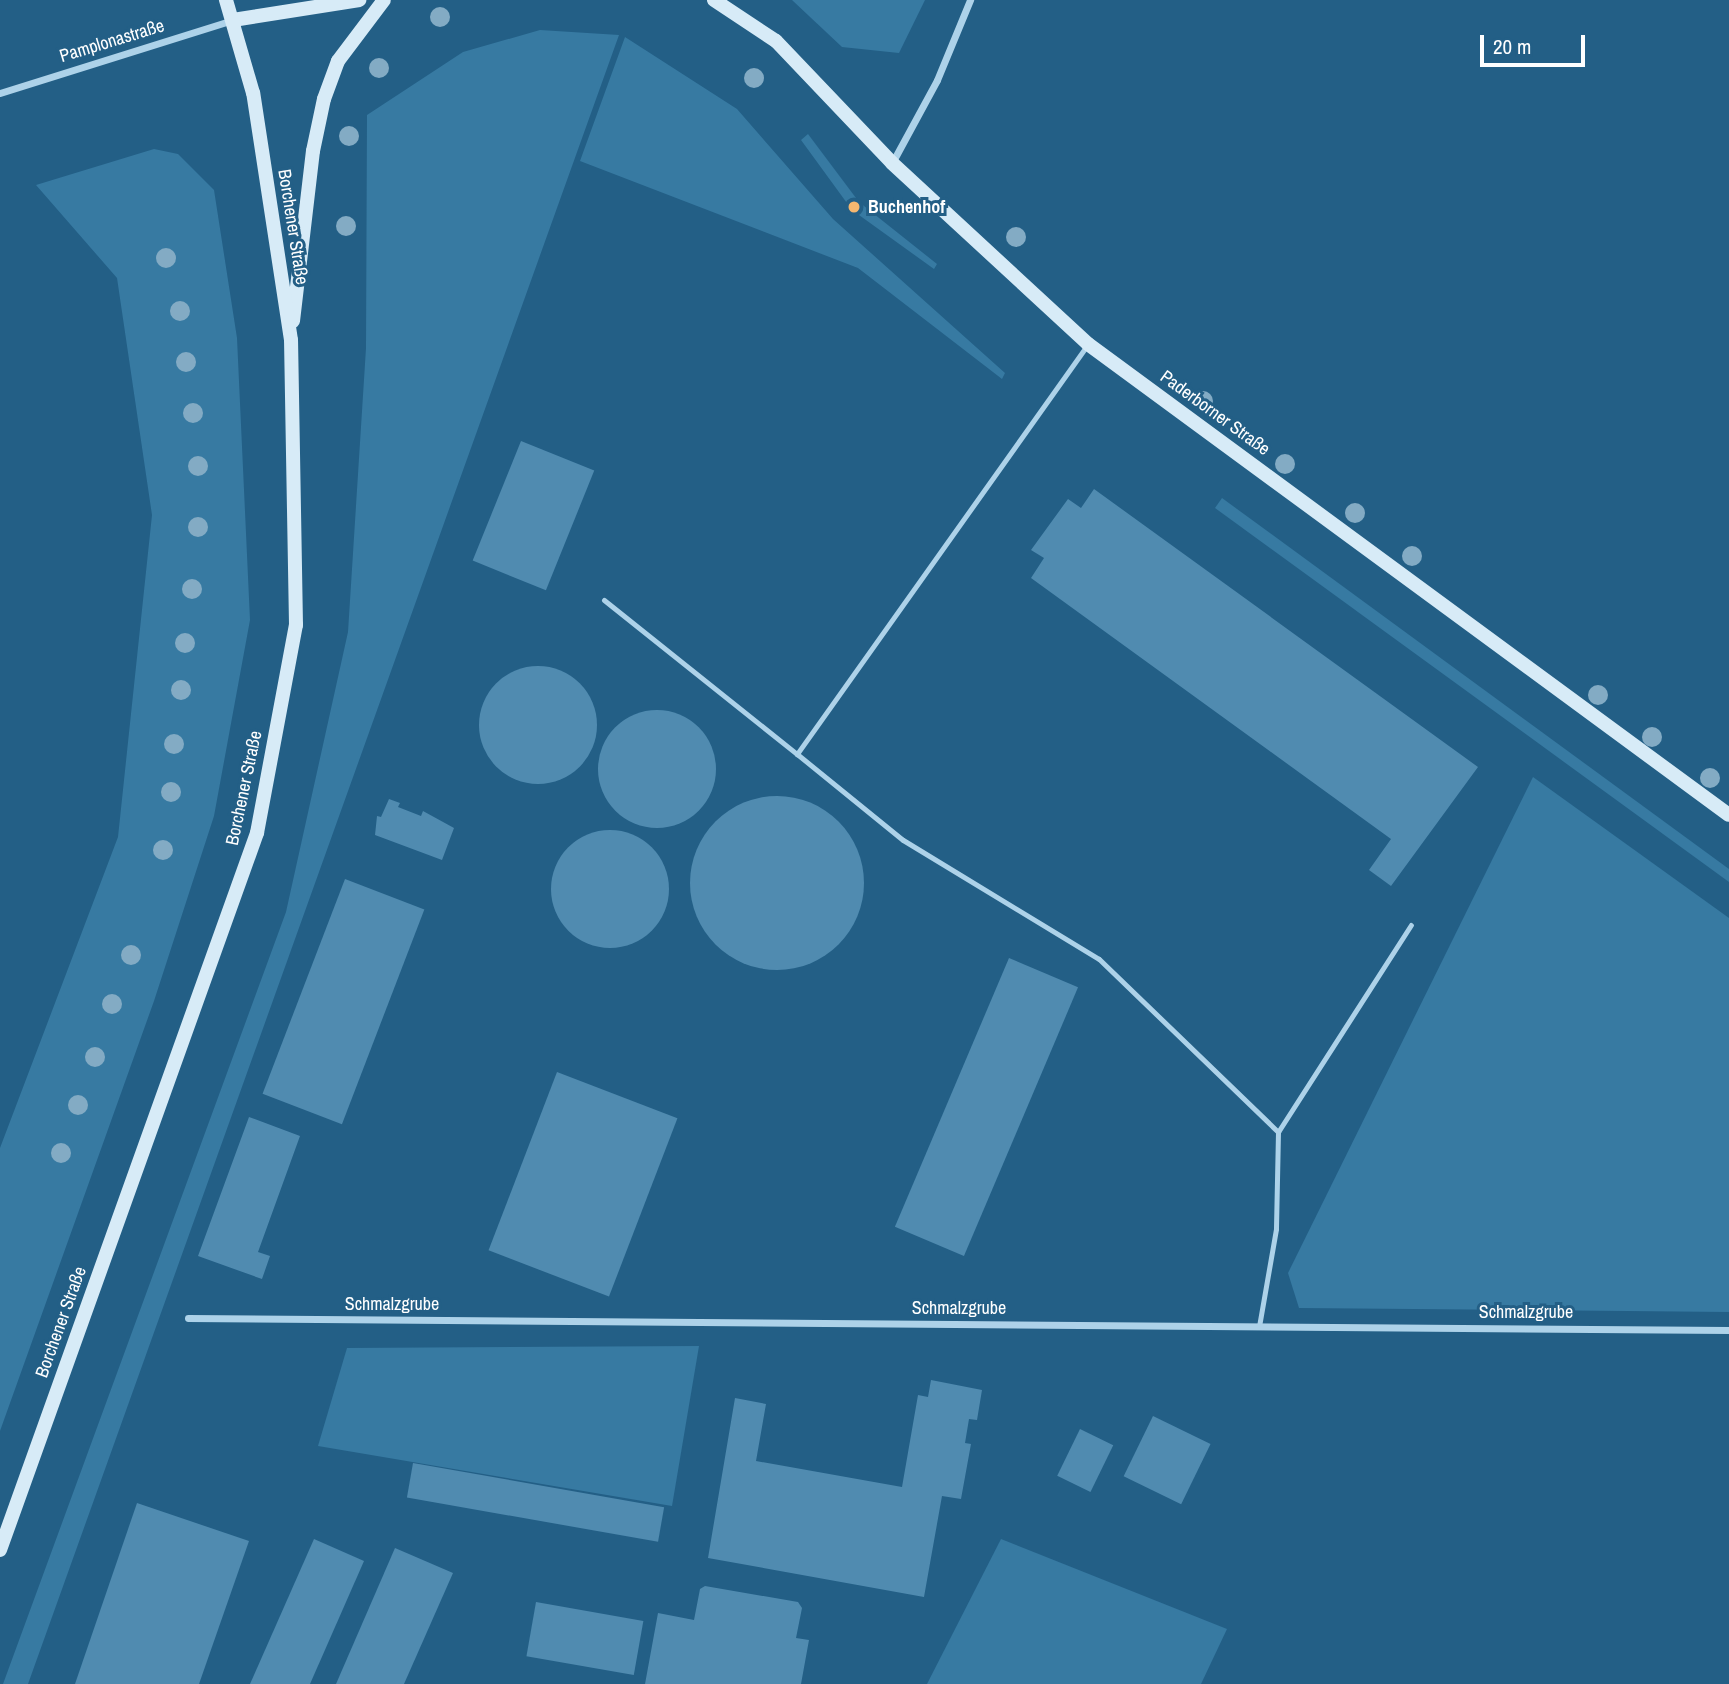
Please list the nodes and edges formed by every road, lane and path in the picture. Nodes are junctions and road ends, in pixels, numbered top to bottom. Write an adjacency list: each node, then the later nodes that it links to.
1 (226, 0): 6 (main road, Borchener Straße)
2 (359, 0): 6 (main road)
3 (384, 0): 9 (main road)
4 (714, 0): 8 (main road, Paderborner Straße)
5 (970, 0): 8 (street)
6 (233, 20): 7 (street, Pamplonastraße); 9 (main road, Borchener Straße)
7 (0, 93)
8 (892, 163): 10 (main road, Paderborner Straße)
9 (291, 340): 19 (main road, Borchener Straße)
10 (1088, 344): 12 (lane); 13 (main road, Paderborner Straße)
11 (604, 600): 12 (lane)
12 (797, 754): 15 (lane)
13 (1729, 815)
14 (1411, 925): 15 (lane)
15 (1278, 1132): 17 (lane)
16 (188, 1318): 17 (street, Schmalzgrube)
17 (1259, 1326): 18 (street, Schmalzgrube)
18 (1729, 1330)
19 (0, 1550)

